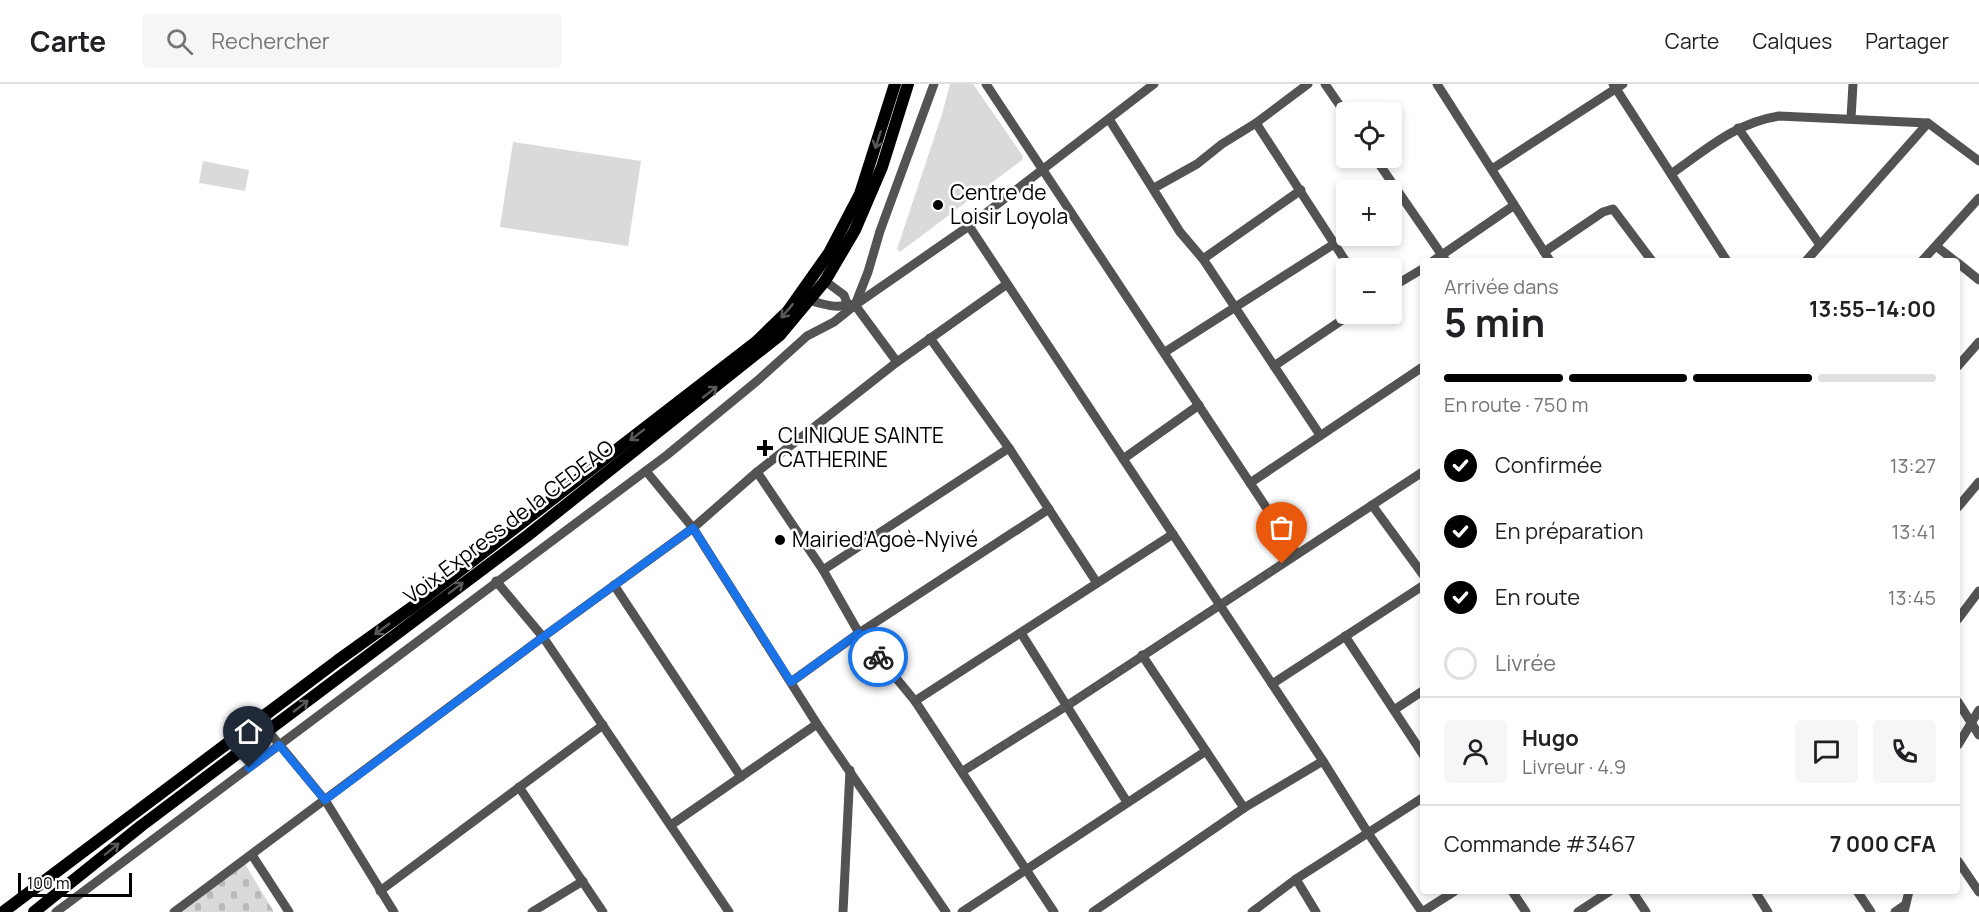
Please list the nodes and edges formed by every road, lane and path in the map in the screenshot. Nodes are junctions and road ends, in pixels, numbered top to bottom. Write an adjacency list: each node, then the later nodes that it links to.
1 (895, 84): 47 (main road, one-way to 47)
2 (908, 84): 44 (main road)
3 (934, 84): 48 (street)
4 (1154, 84): 13 (street)
5 (1308, 84): 14 (street)
6 (1325, 84): 11 (street)
7 (1437, 84): 20 (street)
8 (1853, 84): 12 (street)
9 (990, 85): 19 (street)
10 (1618, 86): 20 (street); 21 (street)
11 (1337, 102)
12 (1851, 118): 15 (street); 16 (street)
13 (1109, 119): 19 (street); 22 (street)
14 (1256, 123): 22 (street); 23 (street)
15 (1928, 123): 17 (street); 28 (street)
16 (1738, 128): 21 (street); 28 (street)
17 (1979, 161)
18 (1381, 168): 32 (street)
19 (1042, 170): 26 (street); 53 (street)
20 (1492, 170): 25 (street)
21 (1671, 174): 36 (street)
22 (1154, 188): 40 (street)
23 (1301, 190): 27 (street); 40 (street)
24 (1979, 198): 29 (street)
25 (1514, 206): 30 (street); 33 (street)
26 (969, 226): 46 (street); 48 (street)
27 (1334, 244): 31 (street); 49 (street)
28 (1820, 245): 37 (street)
29 (1936, 246): 38 (street); 39 (street)
30 (1544, 252): 34 (street); 35 (street)
31 (1343, 258)
32 (1439, 258)
33 (1441, 258)
34 (1548, 258)
35 (1650, 258)
36 (1726, 258)
37 (1809, 258)
38 (1925, 258)
39 (1951, 258)
40 (1203, 260): 49 (street)
41 (1960, 265): 43 (street)
42 (1420, 270): 45 (street)
43 (1979, 280)
44 (825, 281): 47 (main road); 48 (street)
45 (1402, 281)
46 (1007, 284): 51 (street); 61 (street)
47 (805, 298): 48 (street); 67 (main road)
48 (851, 304): 54 (street); 62 (street)
49 (1236, 307): 53 (street); 56 (street)
50 (1336, 324): 56 (street)
51 (930, 338): 54 (street); 60 (street)
52 (1979, 342): 55 (street)
53 (1165, 352): 58 (street)
54 (897, 362): 63 (street)
55 (1960, 364)
56 (1274, 366): 59 (street)
57 (1420, 369): 59 (street)
58 (1199, 405): 61 (street); 66 (street)
59 (1320, 435): 66 (street)
60 (1009, 448): 70 (street); 74 (street)
61 (1123, 459): 72 (street)
62 (646, 471): 71 (street); 76 (street)
63 (757, 472): 71 (street); 74 (street)
64 (1420, 474): 68 (street)
65 (1979, 482): 69 (street)
66 (1250, 483): 73 (street)
67 (568, 495): 99 (main road, Voix Express de la CEDEAO, one-way to 67); 106 (main road, one-way to 106)
68 (1372, 504): 73 (street); 75 (street)
69 (1960, 505)
70 (1049, 509): 77 (street); 83 (street)
71 (693, 528): 78 (street); 88 (street)
72 (1173, 534): 77 (street); 81 (street)
73 (1297, 554): 81 (street)
74 (823, 570): 83 (street)
75 (1420, 570)
76 (496, 581): 86 (street); 102 (street)
77 (1096, 583): 84 (street)
78 (614, 585): 86 (street); 110 (street)
79 (1420, 588): 85 (street)
80 (1979, 591): 82 (street)
81 (1220, 605): 87 (street); 89 (street)
82 (1960, 616)
83 (859, 633): 88 (street); 91 (street)
84 (1022, 633): 91 (street); 92 (street)
85 (1345, 636): 89 (street); 94 (street)
86 (543, 637): 98 (street); 112 (street)
87 (1142, 655): 92 (street); 104 (street)
88 (791, 682): 97 (street)
89 (1272, 684): 105 (street)
90 (1420, 693): 94 (street)
91 (915, 701): 108 (street)
92 (1068, 705): 108 (street); 114 (street)
93 (1960, 706): 96 (street)
94 (1394, 710): 103 (street)
95 (1979, 710): 96 (street)
96 (1970, 723): 100 (street); 101 (street)
97 (817, 724): 107 (street); 110 (street)
98 (603, 725): 111 (street); 116 (street)
99 (269, 732): 102 (street); 109 (main road, Voix Express de la CEDEAO)
100 (1979, 735)
101 (1960, 741)
102 (279, 745): 112 (street); 134 (street)
103 (1420, 750)
104 (1206, 751): 114 (street); 115 (street)
105 (1323, 760): 115 (street); 117 (street)
106 (201, 764): 109 (main road); 135 (main road)
107 (850, 770): 143 (street); 144 (street)
108 (963, 771): 120 (street)
109 (210, 776): 132 (main road, Voix Express de la CEDEAO, one-way to 109)
110 (741, 777): 116 (street)
111 (519, 787): 122 (street); 123 (street)
112 (325, 800): 118 (street); 123 (street)
113 (1420, 800): 117 (street)
114 (1127, 802): 120 (street)
115 (1244, 808): 147 (street)
116 (671, 825): 142 (street)
117 (1368, 833): 121 (street); 150 (street)
118 (252, 855): 137 (street); 138 (street)
119 (1960, 864): 124 (street)
120 (1027, 870): 145 (street); 146 (street)
121 (1296, 879): 148 (street); 149 (street)
122 (583, 881): 140 (street); 141 (street)
123 (380, 891): 139 (street)
124 (1979, 892)
125 (1450, 894): 150 (street)
126 (1514, 894): 151 (street)
127 (1605, 894): 152 (street)
128 (1634, 894): 153 (street)
129 (1757, 894): 154 (street)
130 (1859, 894): 155 (street)
131 (1908, 894): 133 (street)
132 (51, 898): 134 (street); 136 (main road, Voix Express de la CEDEAO)
133 (1905, 909): 156 (street)
134 (58, 911)
135 (3, 912)
136 (34, 912)
137 (174, 912)
138 (289, 912)
139 (394, 912)
140 (532, 912)
141 (603, 912)
142 (729, 912)
143 (843, 912)
144 (946, 912)
145 (962, 912)
146 (1054, 912)
147 (1093, 912)
148 (1252, 912)
149 (1316, 912)
150 (1422, 912)
151 (1526, 912)
152 (1578, 912)
153 (1646, 912)
154 (1768, 912)
155 (1871, 912)
156 (1895, 912)

